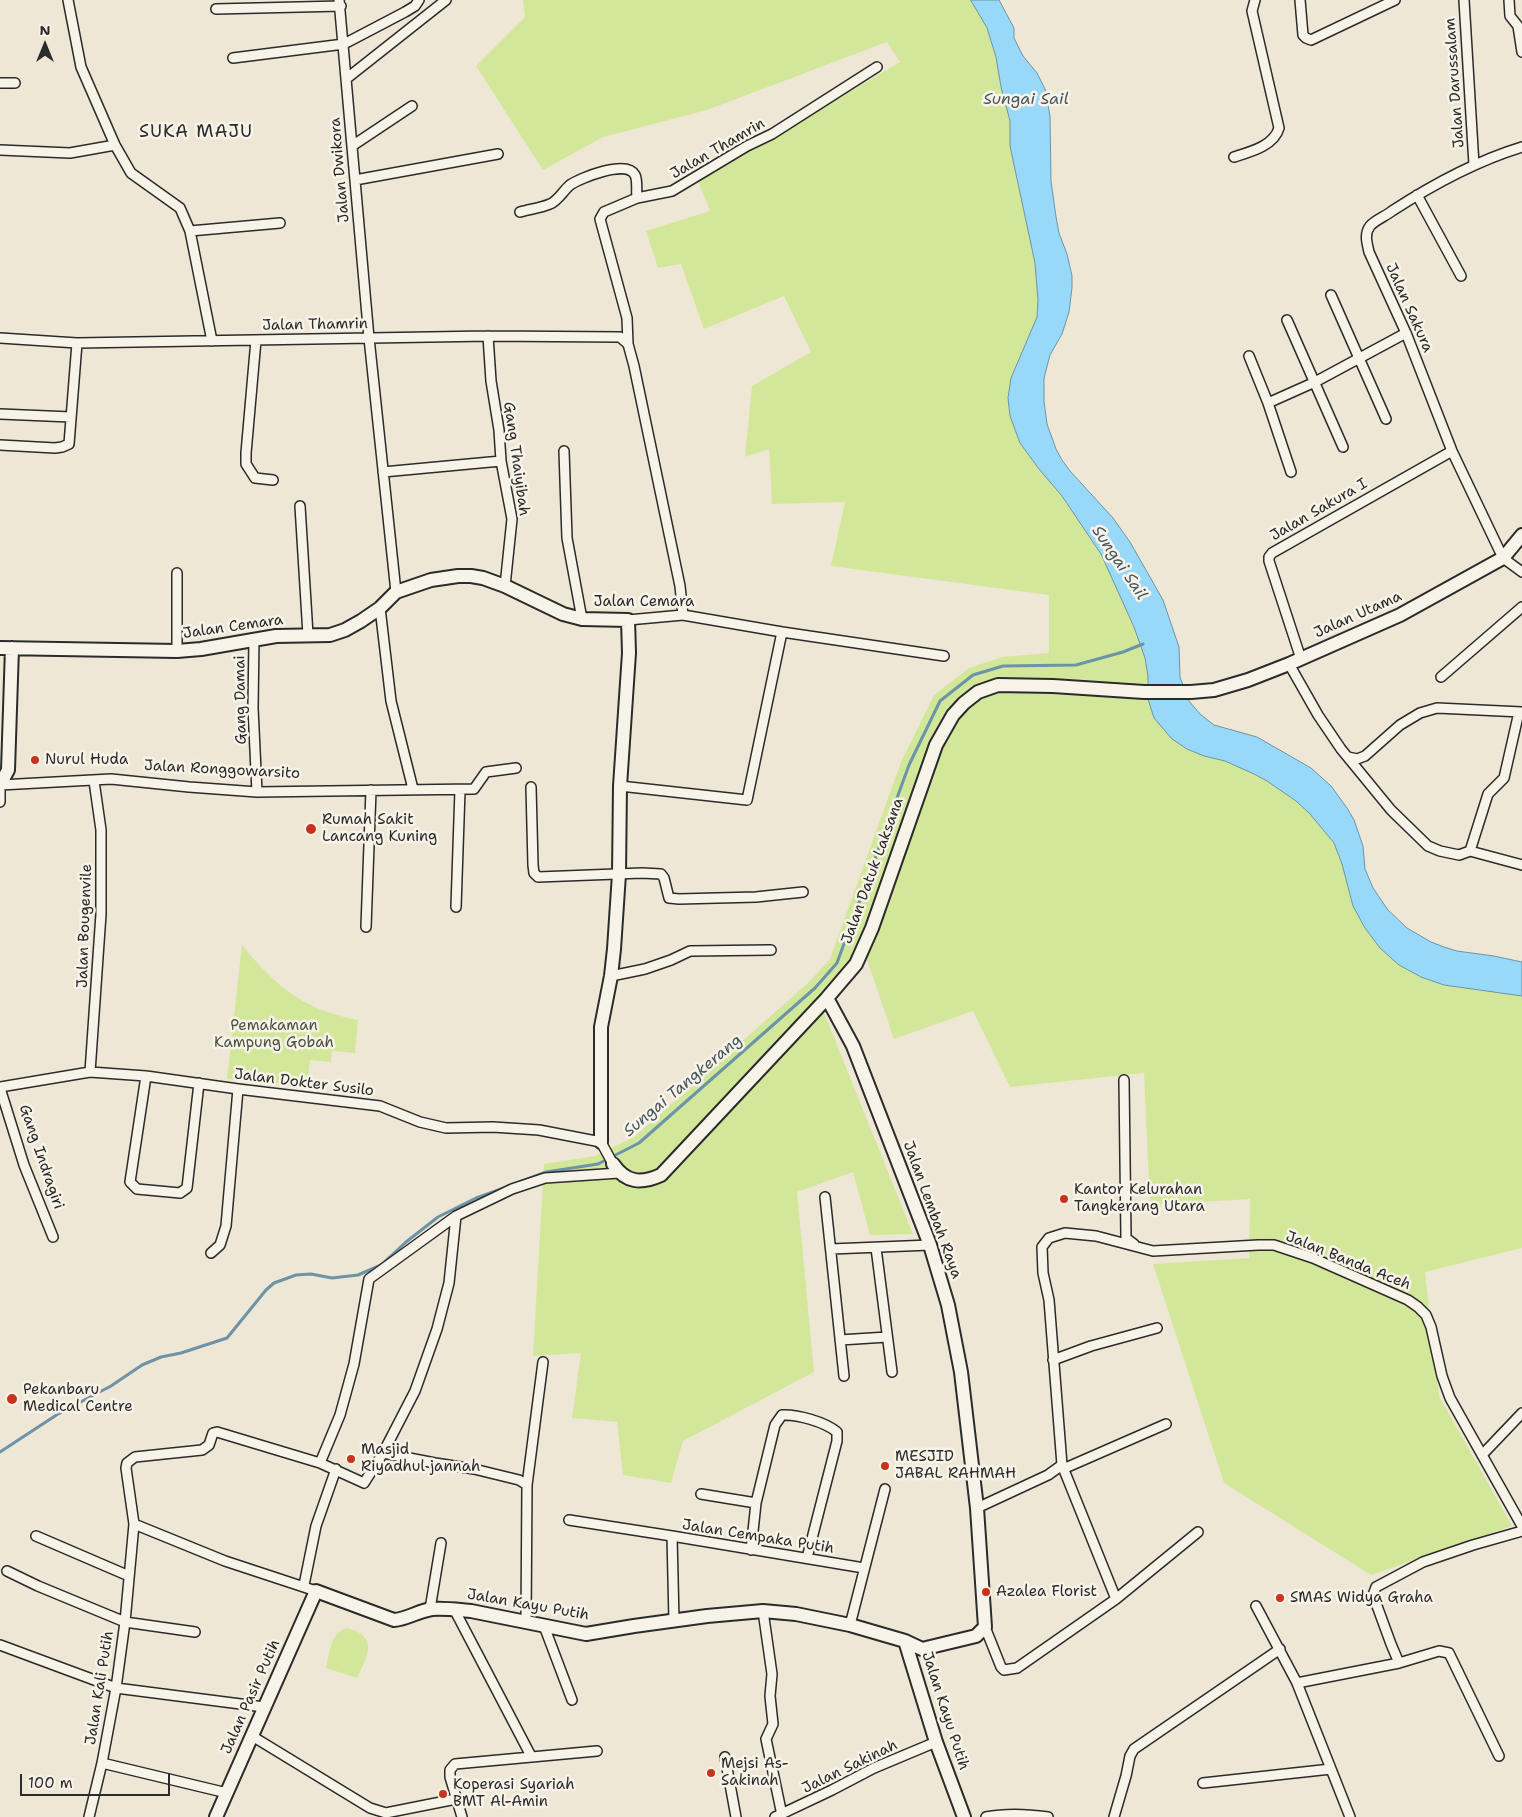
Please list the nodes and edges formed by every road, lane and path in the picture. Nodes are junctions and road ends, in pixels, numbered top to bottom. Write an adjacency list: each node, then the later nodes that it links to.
1 (68, 0): 19 (street)
2 (419, 0): 11 (street)
3 (446, 0): 15 (street)
4 (1255, 0): 24 (street)
5 (1300, 0): 6 (street)
6 (1394, 0)
7 (1465, 0): 25 (street, Jalan Darussalam)
8 (1509, 0): 12 (street)
9 (340, 3): 10 (street); 11 (street, Jalan Dwikora)
10 (216, 8)
11 (344, 44): 13 (street); 15 (street, Jalan Dwikora)
12 (1522, 52)
13 (233, 58)
14 (878, 67): 28 (street, Jalan Thamrin)
15 (346, 79): 20 (street, Jalan Dwikora)
16 (0, 82): 17 (street)
17 (15, 83)
18 (412, 106): 20 (street)
19 (115, 145): 22 (street); 31 (street)
20 (352, 146): 26 (street, Jalan Dwikora)
21 (1522, 147): 25 (street, Jalan Sakura)
22 (0, 150)
23 (498, 154): 26 (street)
24 (1234, 157)
25 (1474, 165): 27 (street, Jalan Sakura)
26 (355, 180): 38 (street, Jalan Dwikora)
27 (1417, 195): 32 (street); 35 (street, Jalan Sakura)
28 (637, 198): 29 (street); 42 (street, Jalan Thamrin)
29 (520, 212)
30 (280, 223): 31 (street)
31 (190, 231): 40 (street)
32 (1461, 276)
33 (1331, 295): 44 (street)
34 (1287, 320): 45 (street)
35 (1406, 333): 44 (street); 53 (street, Jalan Sakura)
36 (488, 336): 38 (street, Jalan Thamrin); 42 (street, Jalan Thamrin); 54 (street, Gang Thaiyibah)
37 (0, 338): 41 (street, Jalan Thamrin)
38 (370, 338): 39 (street, Jalan Thamrin); 55 (street)
39 (256, 340): 40 (street, Jalan Thamrin); 57 (street)
40 (212, 341): 41 (street, Jalan Thamrin)
41 (77, 343): 48 (street)
42 (628, 344): 67 (street, Jalan Thamrin)
43 (1249, 356): 46 (street)
44 (1358, 359): 45 (street); 49 (street)
45 (1315, 382): 46 (street); 51 (street)
46 (1268, 402): 56 (street)
47 (0, 414): 48 (street)
48 (72, 417): 50 (street)
49 (1386, 420)
50 (0, 445)
51 (1344, 447)
52 (564, 451): 68 (street)
53 (1452, 451): 60 (street, Jalan Sakura); 76 (street, Jalan Sakura I)
54 (501, 461): 55 (street); 63 (street, Gang Thaiyibah)
55 (383, 472): 64 (street)
56 (1291, 472)
57 (273, 480)
58 (300, 506): 71 (street)
59 (1522, 536): 60 (street, Jalan Utama)
60 (1502, 558): 61 (street); 76 (street, Jalan Utama)
61 (1522, 572)
62 (177, 573): 74 (street)
63 (505, 586): 64 (street, Jalan Cemara); 68 (street, Jalan Cemara)
64 (396, 592): 66 (street, Jalan Cemara)
65 (1522, 607): 77 (street)
66 (380, 608): 71 (street, Jalan Cemara); 86 (street)
67 (683, 615): 69 (street, Jalan Cemara); 70 (street, Jalan Cemara)
68 (582, 619): 69 (street, Jalan Cemara)
69 (628, 620): 84 (street)
70 (782, 632): 75 (street, Jalan Cemara); 84 (street)
71 (308, 635): 72 (street, Jalan Cemara)
72 (254, 639): 74 (street, Jalan Cemara); 89 (street, Gang Damai)
73 (6, 648): 74 (street, Jalan Cemara); 83 (street)
74 (178, 651)
75 (944, 656)
76 (1295, 661): 78 (street, Jalan Utama); 80 (street)
77 (1441, 678)
78 (1191, 692): 99 (street, Jalan Datuk Laksana)
79 (1521, 712): 80 (street); 91 (street)
80 (1348, 757): 91 (street)
81 (516, 768): 88 (street)
82 (94, 781): 83 (street, Jalan Ronggowarsito); 89 (street, Jalan Ronggowarsito); 100 (street, Jalan Bougenvile)
83 (0, 785): 90 (street)
84 (620, 786): 93 (street)
85 (531, 787): 93 (street)
86 (412, 789): 87 (street, Jalan Ronggowarsito); 88 (street, Jalan Ronggowarsito)
87 (371, 790): 89 (street, Jalan Ronggowarsito); 96 (street)
88 (460, 790): 95 (street)
89 (257, 792)
90 (0, 802)
91 (1470, 852): 92 (street)
92 (1522, 865)
93 (619, 874): 94 (street); 98 (street)
94 (803, 892)
95 (456, 906)
96 (366, 927)
97 (771, 950): 98 (street)
98 (611, 976): 106 (street)
99 (827, 998): 107 (street, Jalan Datuk Laksana); 111 (street, Jalan Lembah Raya)
100 (90, 1072): 101 (street, Jalan Dokter Susilo); 104 (street, Jalan Dokter Susilo)
101 (146, 1076): 103 (street, Jalan Dokter Susilo); 103 (street)
102 (1124, 1080): 112 (street)
103 (199, 1084): 105 (street, Jalan Dokter Susilo)
104 (0, 1088): 110 (street, Gang Indragiri)
105 (238, 1089): 106 (street, Jalan Dokter Susilo); 115 (street)
106 (601, 1144): 107 (street)
107 (616, 1168): 109 (street)
108 (825, 1197): 114 (street)
109 (456, 1216): 125 (street); 127 (street)
110 (53, 1237)
111 (930, 1245): 113 (street); 134 (street, Jalan Lembah Raya)
112 (1136, 1246): 119 (street, Jalan Banda Aceh); 126 (street, Jalan Banda Aceh)
113 (876, 1248): 114 (street); 117 (street)
114 (831, 1249): 118 (street)
115 (211, 1253)
116 (1157, 1328): 119 (street)
117 (887, 1337): 118 (street); 121 (street)
118 (840, 1340): 122 (street)
119 (1053, 1360): 128 (street, Jalan Banda Aceh)
120 (543, 1362): 130 (street)
121 (892, 1372)
122 (844, 1376)
123 (1522, 1413): 126 (street)
124 (1166, 1424): 128 (street)
125 (383, 1453): 129 (street); 130 (street)
126 (1482, 1455): 137 (street, Jalan Banda Aceh)
127 (320, 1462): 129 (street); 136 (street)
128 (1062, 1467): 134 (street); 150 (street, Jalan Banda Aceh)
129 (336, 1469): 148 (street)
130 (527, 1485): 157 (street)
131 (885, 1489): 145 (street)
132 (701, 1494): 133 (street)
133 (756, 1503): 143 (street); 144 (street)
134 (977, 1508): 160 (street, Jalan Lembah Raya)
135 (569, 1520): 141 (street)
136 (134, 1524): 147 (street); 148 (street, Jalan Kayu Putih)
137 (1522, 1526)
138 (1522, 1531): 165 (street)
139 (1198, 1532): 150 (street)
140 (36, 1536): 147 (street)
141 (672, 1536): 143 (street, Jalan Cempaka Putih); 155 (street, Jalan Cempaka Putih)
142 (441, 1543): 152 (street)
143 (752, 1550): 144 (street, Jalan Cempaka Putih)
144 (807, 1558): 145 (street, Jalan Cempaka Putih)
145 (864, 1568): 158 (street)
146 (7, 1571): 156 (street)
147 (129, 1576): 156 (street)
148 (304, 1586): 149 (street, Jalan Kayu Putih)
149 (316, 1591): 152 (street, Jalan Kayu Putih); 169 (street, Jalan Pasir Putih)
150 (1116, 1599): 160 (street)
151 (1256, 1606): 164 (street)
152 (430, 1609): 153 (street, Jalan Kayu Putih)
153 (454, 1609): 157 (street, Jalan Kayu Putih); 173 (street)
154 (763, 1611): 155 (street, Jalan Kayu Putih); 158 (street, Jalan Kayu Putih); 181 (street)
155 (674, 1621): 159 (street, Jalan Kayu Putih)
156 (125, 1622): 161 (street); 167 (street, Jalan Kali Putih)
157 (526, 1622): 159 (street, Jalan Kayu Putih)
158 (850, 1625): 162 (street, Jalan Kayu Putih)
159 (544, 1626): 168 (street)
160 (985, 1627): 162 (street)
161 (195, 1632)
162 (905, 1641): 171 (street, Jalan Kayu Putih)
163 (0, 1645): 167 (street)
164 (1280, 1649): 166 (street); 189 (street)
165 (1399, 1662): 166 (street); 174 (street)
166 (1297, 1683): 177 (street)
167 (116, 1688): 169 (street); 176 (street, Jalan Kali Putih)
168 (572, 1700)
169 (264, 1707): 170 (street, Jalan Pasir Putih)
170 (252, 1736): 179 (street, Jalan Pasir Putih); 180 (street)
171 (936, 1742): 181 (street, Jalan Sakinah); 186 (street, Jalan Kayu Putih)
172 (597, 1751): 173 (street)
173 (531, 1756): 180 (street)
174 (1499, 1756)
175 (725, 1757): 185 (street)
176 (102, 1763): 179 (street); 182 (street, Jalan Kali Putih)
177 (1331, 1769): 178 (street); 190 (street)
178 (1203, 1784)
179 (227, 1793): 183 (street, Jalan Pasir Putih)
180 (456, 1799): 184 (street)
181 (779, 1816)
182 (89, 1817)
183 (216, 1817)
184 (462, 1817)
185 (736, 1817)
186 (964, 1817)
187 (986, 1817): 188 (street)
188 (1048, 1817)
189 (1114, 1817)
190 (1350, 1817)

